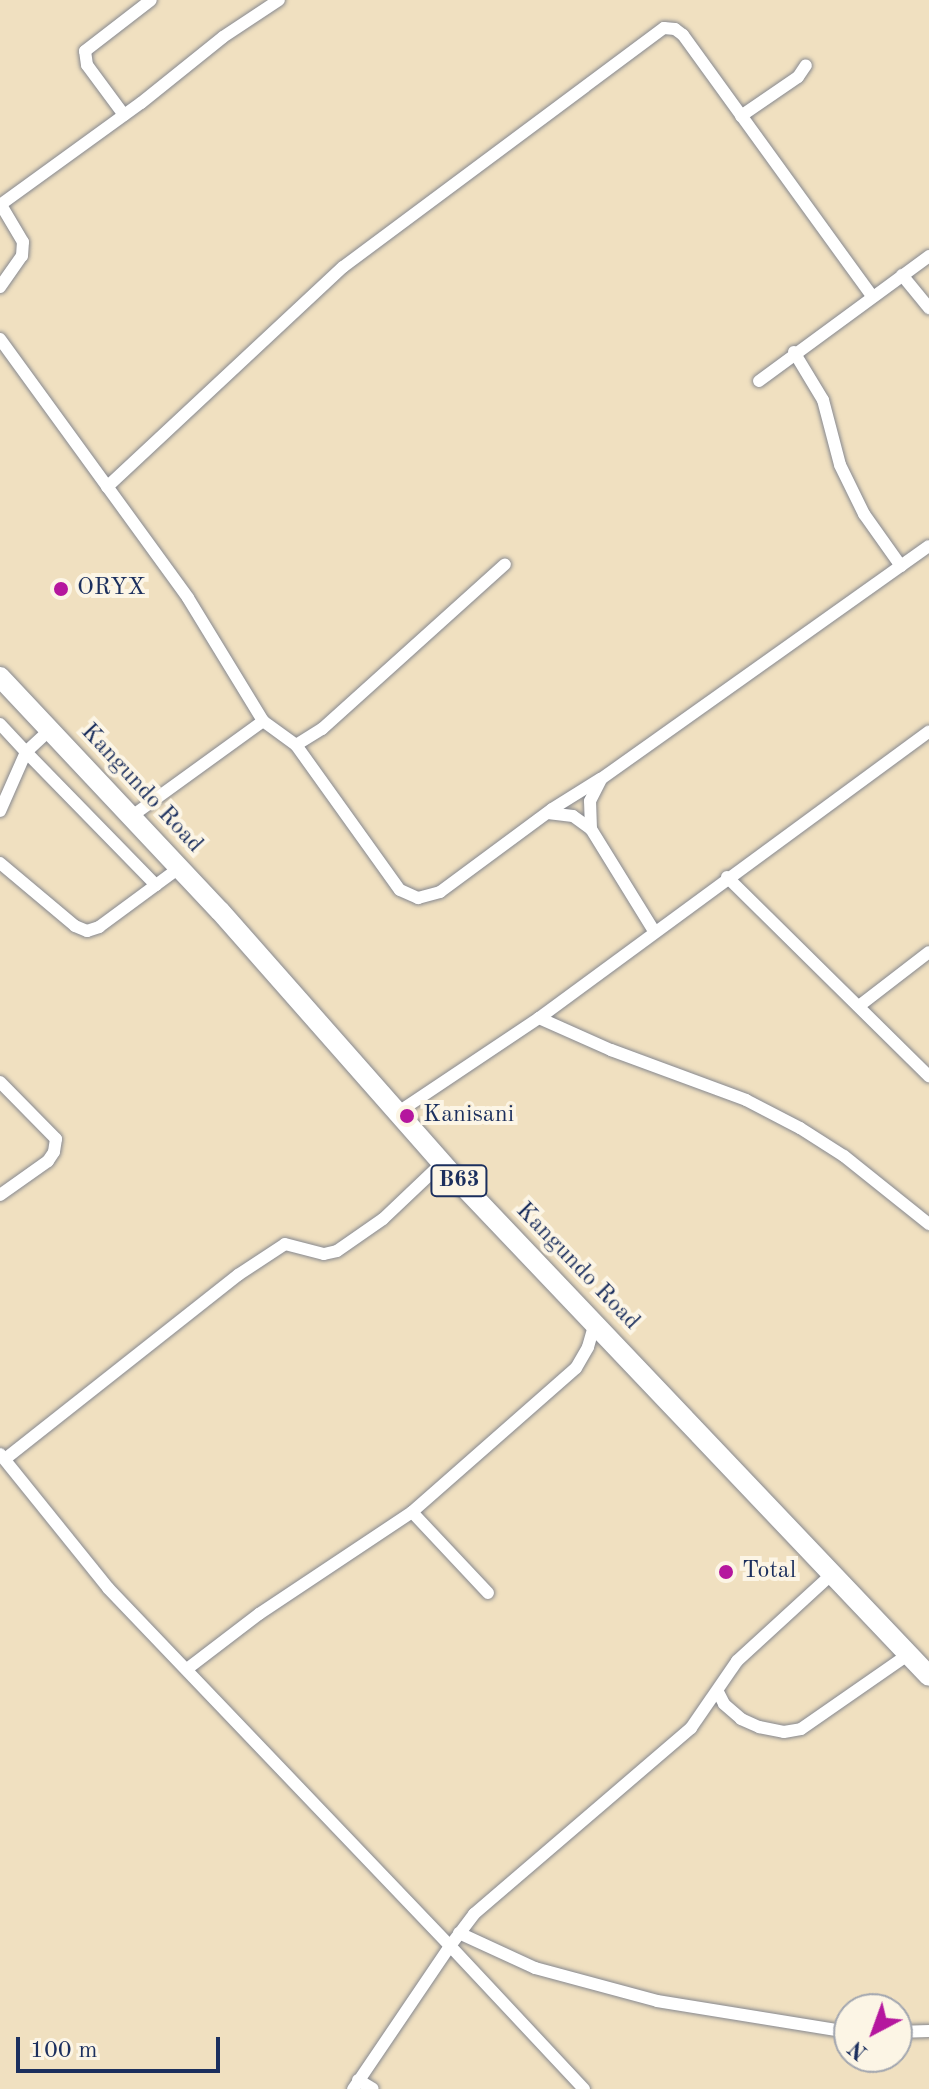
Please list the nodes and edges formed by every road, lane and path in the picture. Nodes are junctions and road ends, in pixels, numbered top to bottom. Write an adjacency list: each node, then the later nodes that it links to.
1 (151, 0): 4 (street)
2 (279, 0): 4 (street)
3 (806, 65): 5 (street)
4 (124, 115): 6 (street)
5 (741, 116): 10 (street); 15 (street)
6 (0, 205): 9 (street)
7 (929, 256): 8 (street)
8 (902, 275): 10 (street); 11 (street)
9 (0, 287)
10 (872, 296): 13 (street)
11 (929, 308)
12 (0, 339): 15 (street)
13 (794, 352): 14 (street); 18 (street)
14 (759, 381)
15 (107, 487): 20 (street)
16 (929, 546): 18 (street)
17 (505, 564): 24 (street)
18 (901, 566): 26 (street)
19 (0, 677): 22 (highway, Kangundo Road / B63)
20 (263, 721): 24 (street); 29 (street)
21 (0, 724): 25 (street)
22 (51, 729): 25 (street); 29 (highway, Kangundo Road / B63)
23 (929, 731): 33 (street)
24 (296, 745): 28 (street)
25 (26, 752): 27 (street); 34 (street)
26 (601, 779): 28 (street); 30 (street)
27 (0, 811)
28 (548, 813): 30 (street)
29 (132, 816): 32 (highway, Kangundo Road / B63)
30 (591, 829): 35 (street)
31 (0, 863): 34 (street)
32 (179, 868): 34 (street); 41 (highway, Kangundo Road / B63)
33 (727, 877): 35 (street); 37 (street)
34 (156, 885)
35 (654, 931): 38 (street)
36 (929, 952): 37 (street)
37 (859, 1006): 39 (street)
38 (539, 1018): 41 (street); 44 (street)
39 (929, 1076)
40 (0, 1082): 43 (street)
41 (397, 1113): 42 (highway, Kangundo Road / B63)
42 (443, 1162): 45 (highway, Kangundo Road / B63); 46 (street)
43 (0, 1195)
44 (929, 1224)
45 (595, 1322): 47 (street); 48 (highway, Kangundo Road / B63)
46 (2, 1456): 51 (street)
47 (412, 1512): 49 (street); 51 (street)
48 (832, 1574): 50 (highway, Kangundo Road / B63); 53 (street)
49 (488, 1593)
50 (909, 1654): 52 (highway, Kangundo Road / B63); 53 (street)
51 (187, 1669): 55 (street)
52 (929, 1676)
53 (718, 1692): 54 (street)
54 (459, 1933): 55 (street); 56 (street)
55 (450, 1946): 57 (street); 59 (street)
56 (833, 2029)
57 (356, 2084): 58 (street)
58 (373, 2089)
59 (584, 2089)

